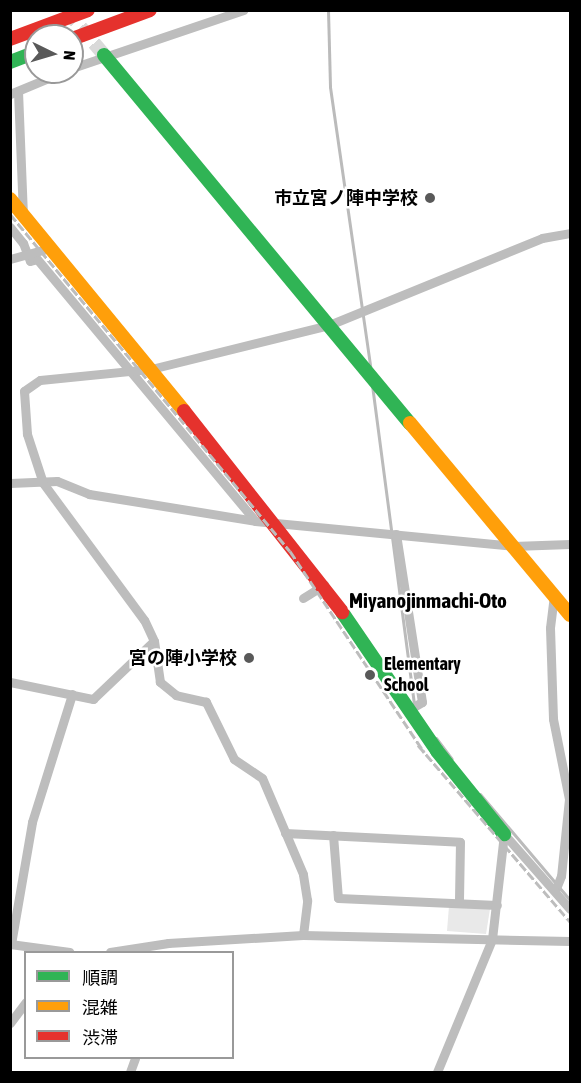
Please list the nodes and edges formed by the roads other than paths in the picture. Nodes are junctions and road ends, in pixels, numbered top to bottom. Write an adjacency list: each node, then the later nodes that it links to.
1 (88, 10): 5 (main road)
2 (150, 10): 4 (main road)
3 (243, 10): 6 (street)
4 (84, 35)
5 (10, 39)
6 (104, 55): 7 (street); 17 (main road)
7 (84, 63)
8 (35, 84): 9 (street)
9 (14, 93): 11 (street)
10 (10, 199): 11 (main road)
11 (24, 216): 14 (main road)
12 (10, 227): 15 (street)
13 (570, 233): 17 (street)
14 (50, 248): 15 (street); 18 (main road)
15 (27, 254): 16 (street); 19 (street)
16 (10, 259)
17 (329, 325): 18 (street); 26 (main road)
18 (151, 369): 19 (street); 23 (main road)
19 (129, 371): 21 (street); 22 (street)
20 (10, 483): 21 (street)
21 (43, 483): 22 (street); 31 (street)
22 (255, 521): 23 (street)
23 (275, 522): 24 (street); 27 (main road)
24 (396, 534): 26 (street); 34 (street)
25 (570, 544): 26 (street)
26 (513, 546): 28 (main road)
27 (324, 585): 29 (street); 34 (main road)
28 (554, 595): 30 (main road); 38 (street)
29 (303, 598)
30 (570, 615)
31 (154, 641): 33 (street); 35 (street)
32 (10, 682): 33 (street)
33 (72, 694): 45 (street)
34 (408, 710): 36 (main road)
35 (285, 833): 37 (street); 42 (street)
36 (504, 834): 38 (street); 40 (street)
37 (333, 835): 39 (street); 39 (street)
38 (555, 891): 41 (street)
39 (459, 901): 40 (street)
40 (497, 905): 43 (street)
41 (570, 909)
42 (303, 935): 43 (street); 46 (street)
43 (492, 939): 44 (street); 51 (street)
44 (570, 940)
45 (11, 944): 47 (street)
46 (166, 948): 48 (street)
47 (47, 950)
48 (124, 951)
49 (24, 1005): 50 (street)
50 (10, 1023)
51 (437, 1072)

